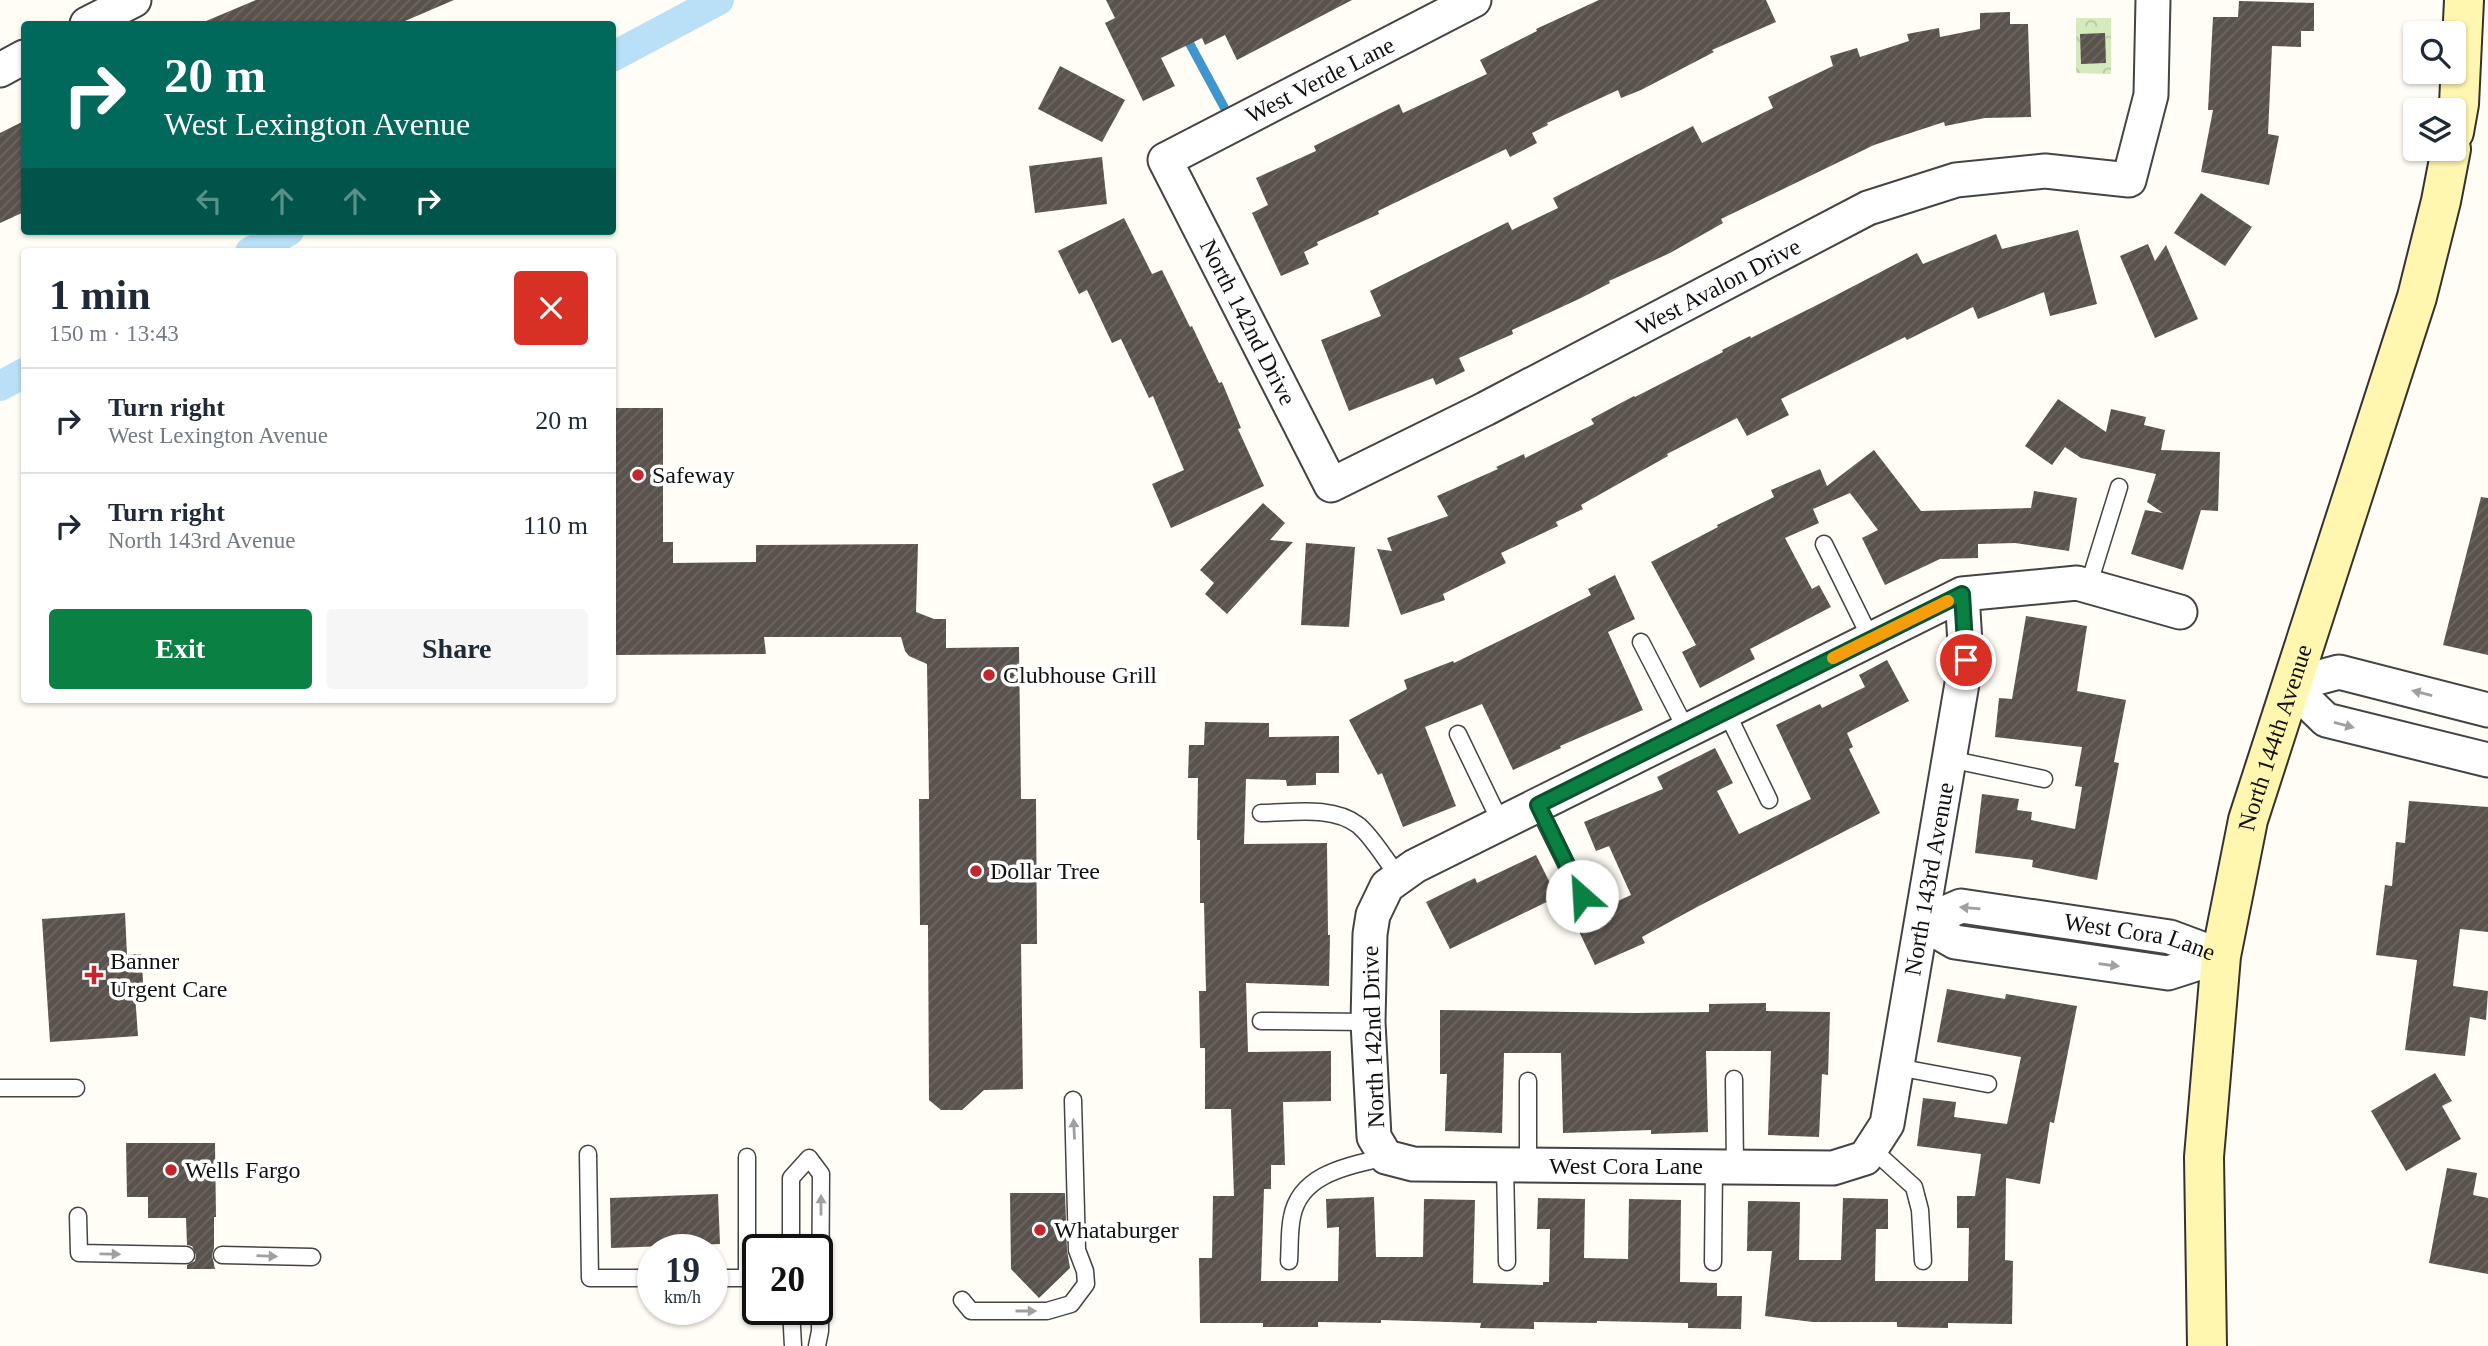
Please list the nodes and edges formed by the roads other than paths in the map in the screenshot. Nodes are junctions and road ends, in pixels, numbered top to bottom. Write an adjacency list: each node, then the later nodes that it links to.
1 (134, 0): 5 (street)
2 (1474, 0): 9 (street, West Verde Lane)
3 (2152, 0): 11 (street, West Avalon Drive)
4 (2464, 0): 8 (main road)
5 (93, 21)
6 (21, 59): 7 (street)
7 (0, 70)
8 (2459, 98)
9 (1165, 160): 11 (street, North 142nd Drive)
10 (2449, 161): 19 (main road, North 144th Avenue)
11 (1331, 485)
12 (2119, 487): 14 (lane)
13 (1824, 544): 17 (lane)
14 (2088, 587): 15 (street); 16 (street)
15 (1962, 594): 17 (street); 24 (street, North 143rd Avenue)
16 (2180, 612)
17 (1871, 639): 21 (street)
18 (1641, 642): 22 (lane)
19 (2290, 685): 20 (street, one-way to 19); 25 (street, one-way to 25); 34 (main road, North 144th Avenue)
20 (2488, 710)
21 (1726, 711): 22 (street); 27 (lane)
22 (1687, 731): 28 (street)
23 (1458, 734): 30 (lane)
24 (1949, 759): 26 (lane); 33 (street, North 143rd Avenue)
25 (2488, 760)
26 (2044, 779)
27 (1769, 800)
28 (1538, 805): 30 (street); 32 (lane)
29 (1261, 813): 31 (lane)
30 (1501, 823): 31 (street)
31 (1399, 877): 36 (street, North 142nd Drive)
32 (1582, 896)
33 (1922, 923): 34 (street, West Cora Lane); 37 (street, North 143rd Avenue)
34 (2221, 956): 67 (main road, North 144th Avenue)
35 (1261, 1021): 36 (lane)
36 (1368, 1022): 47 (street, North 142nd Drive)
37 (1897, 1067): 40 (lane); 44 (street, North 143rd Avenue)
38 (1734, 1079): 49 (lane)
39 (1528, 1082): 48 (lane)
40 (1988, 1084)
41 (0, 1088): 42 (lane)
42 (76, 1088)
43 (1073, 1100): 62 (lane, one-way to 43)
44 (1868, 1153): 49 (street, West Cora Lane); 57 (lane)
45 (588, 1154): 60 (lane)
46 (747, 1157): 61 (lane)
47 (1386, 1157): 48 (street, West Cora Lane); 56 (lane)
48 (1517, 1165): 49 (street, West Cora Lane); 58 (lane)
49 (1725, 1167): 59 (lane)
50 (78, 1216): 53 (lane, one-way to 53)
51 (791, 1234): 52 (lane, one-way to 51)
52 (821, 1234)
53 (186, 1255)
54 (222, 1255): 55 (lane, one-way to 55)
55 (312, 1257)
56 (1289, 1261)
57 (1923, 1261)
58 (1507, 1262)
59 (1713, 1262)
60 (637, 1278)
61 (728, 1278)
62 (962, 1300)
63 (792, 1325): 65 (lane)
64 (820, 1325): 66 (lane, one-way to 64)
65 (793, 1346)
66 (817, 1346)
67 (2207, 1346)

